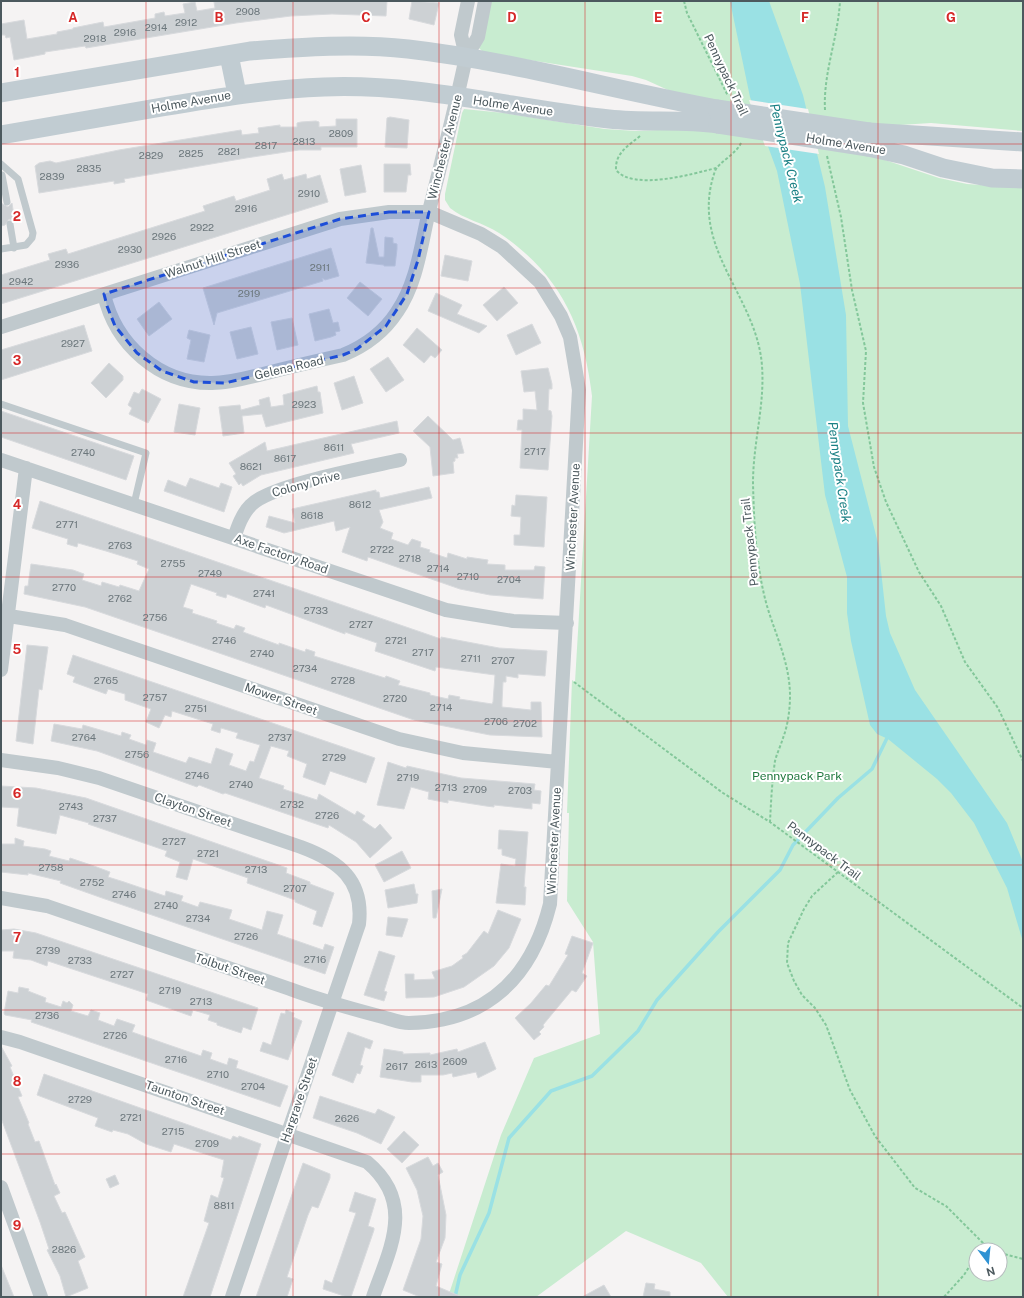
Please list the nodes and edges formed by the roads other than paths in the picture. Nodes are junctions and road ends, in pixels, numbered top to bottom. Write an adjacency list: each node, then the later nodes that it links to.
1 (468, 1): 4 (street, Winchester Avenue)
2 (485, 1): 4 (street, Winchester Avenue)
3 (229, 55): 4 (main road, Holme Avenue); 5 (main road, Holme Avenue); 6 (main road)
4 (466, 57): 7 (street, Winchester Avenue); 8 (main road, Holme Avenue)
5 (1, 93)
6 (237, 94): 7 (main road, Holme Avenue); 9 (main road, Holme Avenue)
7 (458, 97): 8 (main road, Holme Avenue); 17 (street, Winchester Avenue)
8 (722, 111): 10 (main road, Holme Avenue, bridge)
9 (1, 135)
10 (868, 140): 11 (main road, Holme Avenue); 15 (main road, Holme Avenue)
11 (1023, 142)
12 (1, 164): 13 (lane)
13 (12, 173): 14 (lane); 19 (lane)
14 (2, 175): 16 (lane)
15 (1023, 179)
16 (7, 202)
17 (429, 212): 21 (street, Walnut Hill Street); 21 (street, Gelena Road); 30 (street, Winchester Avenue)
18 (10, 224): 19 (lane)
19 (14, 248): 20 (lane)
20 (1, 249)
21 (104, 294): 22 (street, Walnut Hill Street)
22 (1, 326)
23 (1, 404): 27 (lane)
24 (1, 460): 26 (street, Axe Factory Road)
25 (400, 460): 28 (street, Colony Drive)
26 (26, 468): 27 (street, Axe Factory Road); 29 (street)
27 (134, 504): 28 (street, Axe Factory Road)
28 (234, 538): 30 (street, Axe Factory Road)
29 (8, 616): 31 (street); 33 (street, Mower Street)
30 (567, 623): 33 (street, Winchester Avenue)
31 (1, 670)
32 (1, 760): 35 (street, Clayton Street)
33 (558, 762): 37 (street, Winchester Avenue)
34 (1, 898): 36 (street, Tolbut Street)
35 (359, 902): 36 (street, Hargrave Street)
36 (332, 1004): 37 (street, Tolbut Street); 39 (street, Hargrave Street)
37 (461, 1015)
38 (1, 1037): 39 (street, Taunton Street)
39 (288, 1133): 42 (street, Hargrave Street); 43 (street, Taunton Street)
40 (1, 1187): 41 (street)
41 (41, 1297)
42 (232, 1297)
43 (373, 1297)

